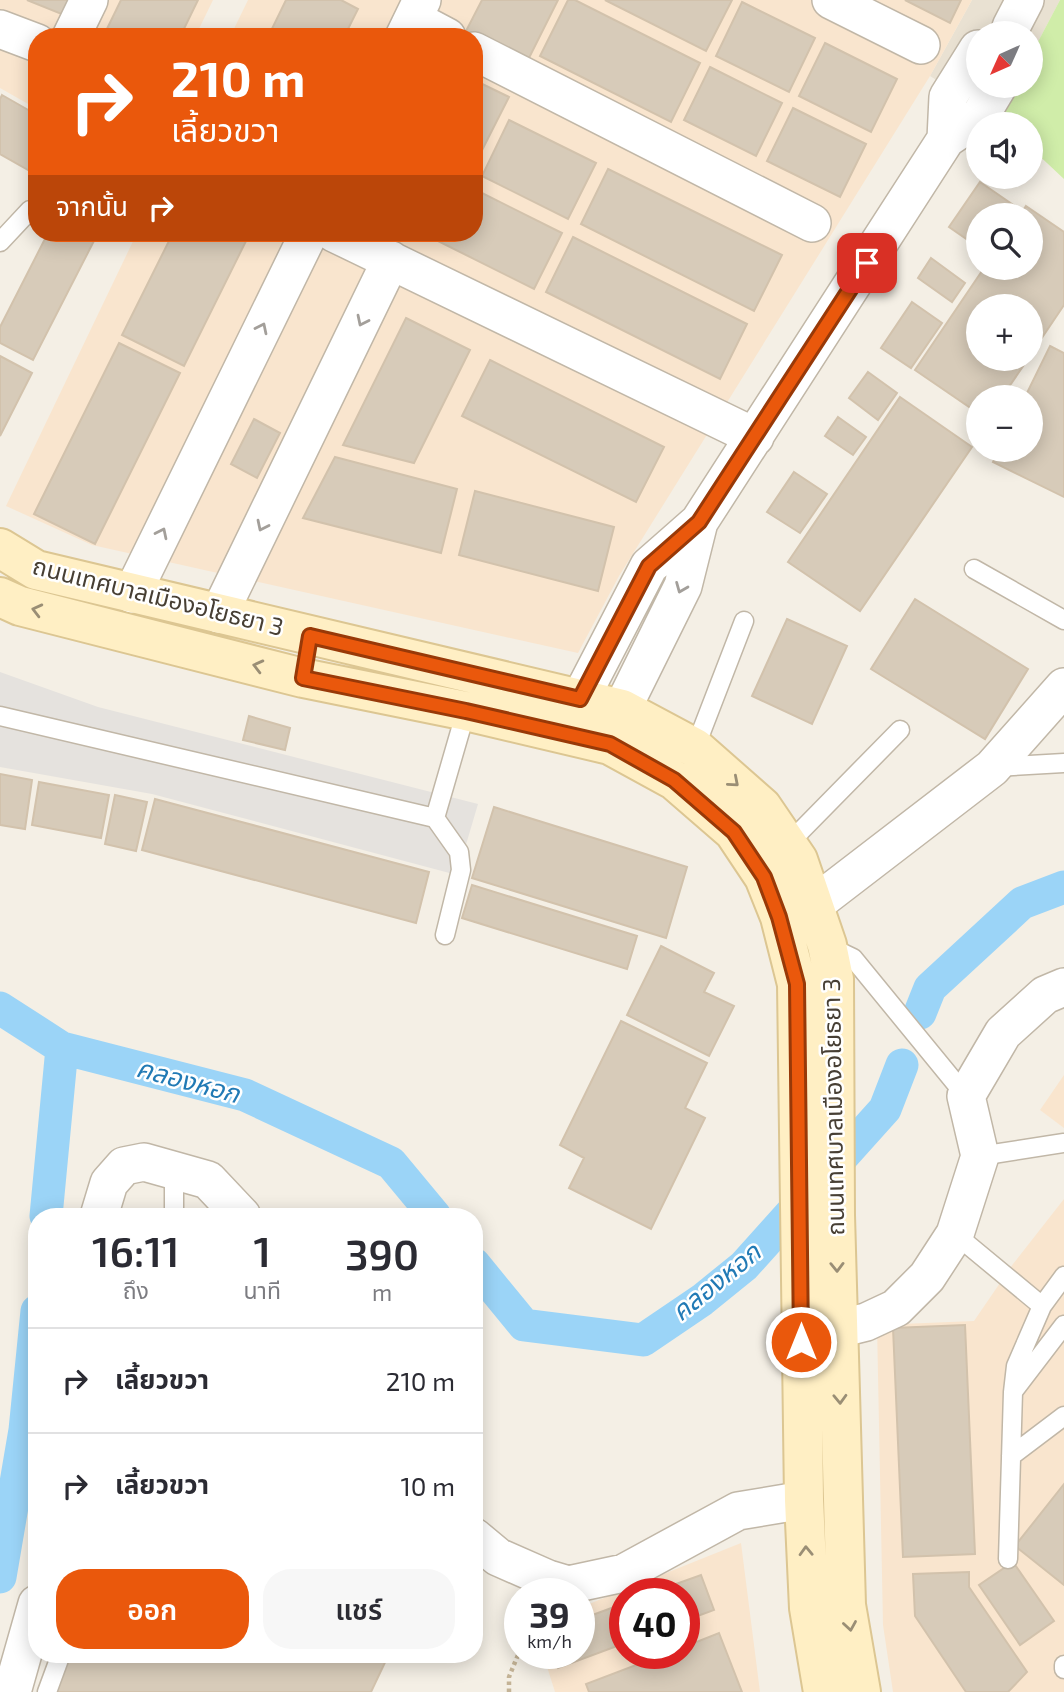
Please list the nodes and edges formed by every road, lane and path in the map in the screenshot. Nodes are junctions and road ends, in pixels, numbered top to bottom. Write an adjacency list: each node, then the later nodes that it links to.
1 (89, 0): 4 (street)
2 (831, 0): 8 (street)
3 (413, 19): 5 (street)
4 (75, 28)
5 (430, 28)
6 (0, 29): 7 (street)
7 (28, 40)
8 (921, 45)
9 (483, 56): 14 (street)
10 (966, 68): 12 (street)
11 (991, 98): 12 (street)
12 (946, 139): 19 (street)
13 (28, 212): 15 (lane)
14 (812, 223)
15 (0, 242)
16 (305, 242): 23 (street, one-way to 16)
17 (353, 242): 18 (street)
18 (391, 260): 19 (street); 25 (street, one-way to 25)
19 (755, 437): 20 (street)
20 (699, 522): 31 (street); 32 (street, one-way to 32)
21 (0, 548): 23 (street, ถนนเทศบาลเมืองอโยธยา 3)
22 (974, 569): 26 (lane)
23 (132, 594): 25 (street, ถนนเทศบาลเมืองอโยธยา 3)
24 (0, 597): 29 (street, ถนนเทศบาลเมืองอโยธยา 3, one-way to 24)
25 (219, 614): 28 (street, ถนนเทศบาลเมืองอโยธยา 3)
26 (1064, 620)
27 (744, 621): 36 (lane)
28 (310, 636): 29 (street); 31 (street, ถนนเทศบาลเมืองอโยธยา 3)
29 (303, 678): 33 (street, ถนนเทศบาลเมืองอโยธยา 3)
30 (1064, 687): 38 (street)
31 (580, 699): 32 (street, ถนนเทศบาลเมืองอโยธยา 3)
32 (622, 709): 36 (street, ถนนเทศบาลเมืองอโยธยา 3)
33 (466, 711): 39 (lane); 60 (street, ถนนเทศบาลเมืองอโยธยา 3)
34 (0, 716): 39 (lane)
35 (900, 730): 40 (lane)
36 (695, 748): 40 (street, ถนนเทศบาลเมืองอโยธยา 3, one-way to 40)
37 (1064, 763): 38 (lane)
38 (992, 768): 41 (street)
39 (435, 818): 42 (lane)
40 (787, 845): 41 (street, ถนนเทศบาลเมืองอโยธยา 3)
41 (815, 904): 43 (street, ถนนเทศบาลเมืองอโยธยา 3)
42 (445, 934)
43 (827, 945): 45 (lane); 55 (street, ถนนเทศบาลเมืองอโยธยา 3, one-way to 55)
44 (1064, 987): 45 (street)
45 (966, 1096): 47 (street)
46 (1064, 1143): 47 (lane)
47 (980, 1156): 52 (street)
48 (174, 1169): 49 (street); 50 (lane); 51 (street)
49 (101, 1208)
50 (174, 1208)
51 (234, 1208)
52 (955, 1234): 54 (lane); 55 (street)
53 (1064, 1276): 54 (lane)
54 (1042, 1306): 57 (lane)
55 (838, 1318): 70 (street, ถนนเทศบาลเมืองอโยธยา 3, one-way to 70)
56 (1064, 1325): 57 (lane)
57 (1013, 1392): 59 (lane)
58 (1064, 1416): 59 (lane)
59 (1011, 1456): 62 (lane)
60 (804, 1500): 61 (street); 69 (street, ถนนเทศบาลเมืองอโยธยา 3, one-way to 60)
61 (483, 1544)
62 (1008, 1559)
63 (28, 1636): 66 (street)
64 (58, 1663): 67 (lane)
65 (512, 1669): 68 (path)
66 (12, 1692)
67 (47, 1692)
68 (509, 1692)
69 (823, 1692)
70 (861, 1692)

